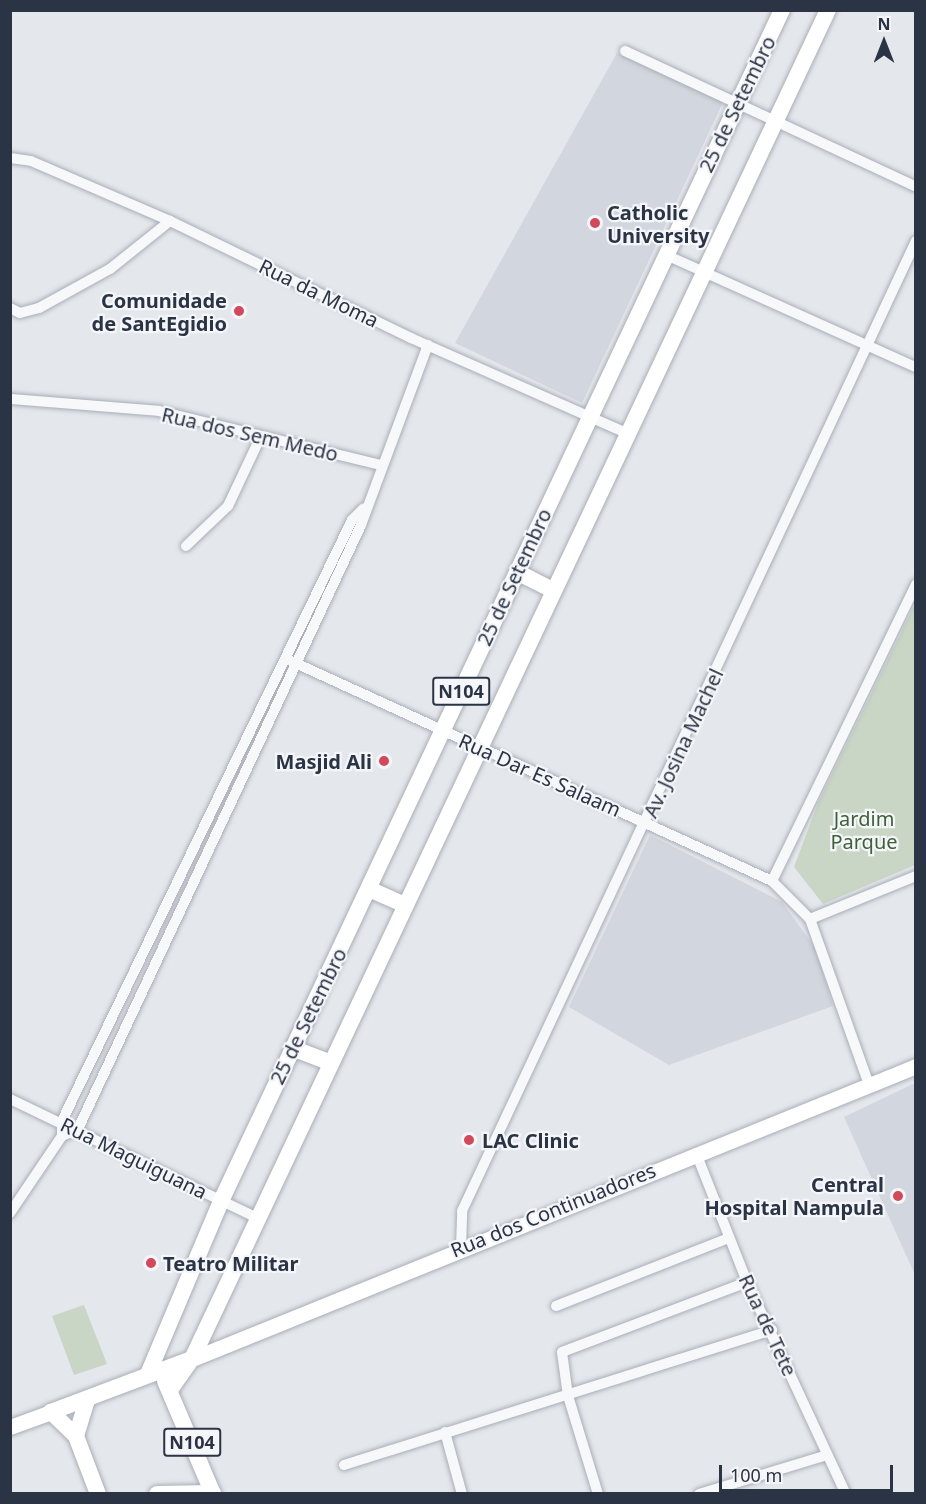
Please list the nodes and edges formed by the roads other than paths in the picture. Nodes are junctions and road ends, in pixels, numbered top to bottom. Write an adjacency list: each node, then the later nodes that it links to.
1 (782, 10): 4 (main road, 25 de Setembro / N104)
2 (828, 10): 5 (main road, 25 de Setembro / N104)
3 (625, 51): 4 (street)
4 (738, 102): 5 (street); 10 (main road, 25 de Setembro / N104)
5 (776, 121): 7 (street); 11 (main road, 25 de Setembro / N104)
6 (10, 159): 8 (street, Rua da Moma)
7 (915, 187)
8 (170, 221): 12 (street); 14 (street, Rua da Moma)
9 (915, 241): 13 (street, Av. Josina Machel)
10 (664, 254): 11 (street); 17 (main road, 25 de Setembro / N104)
11 (702, 272): 13 (street); 18 (main road, 25 de Setembro / N104)
12 (10, 308)
13 (864, 344): 15 (street); 28 (street, Av. Josina Machel)
14 (428, 345): 17 (street, Rua da Moma); 20 (street)
15 (915, 367)
16 (10, 399): 19 (street, Rua dos Sem Medo)
17 (588, 417): 18 (street, Rua da Moma); 22 (main road, 25 de Setembro / N104)
18 (626, 433): 24 (main road, 25 de Setembro / N104)
19 (261, 436): 20 (street, Rua dos Sem Medo); 21 (street)
20 (381, 465): 25 (street)
21 (186, 546)
22 (517, 572): 24 (main road); 26 (main road, 25 de Setembro / N104)
23 (915, 584): 30 (street)
24 (552, 590): 27 (main road, 25 de Setembro / N104)
25 (292, 661): 26 (street, Rua Dar Es Salaam); 39 (street); 40 (street)
26 (443, 732): 27 (street, Rua Dar Es Salaam); 31 (main road, 25 de Setembro / N104)
27 (477, 749): 28 (street, Rua Dar Es Salaam); 32 (main road, 25 de Setembro / N104)
28 (646, 822): 30 (street, Rua Dar Es Salaam); 47 (street, Av. Josina Machel)
29 (915, 876): 33 (street)
30 (772, 881): 33 (street, Rua Dar Es Salaam)
31 (369, 889): 32 (main road); 34 (main road, 25 de Setembro / N104)
32 (403, 904): 35 (main road, 25 de Setembro / N104)
33 (810, 919): 37 (street, Rua Dar Es Salaam)
34 (292, 1048): 35 (main road); 43 (main road, 25 de Setembro / N104)
35 (328, 1062): 45 (main road, 25 de Setembro / N104)
36 (915, 1066): 37 (street, Rua dos Continuadores)
37 (869, 1085): 42 (street, Rua dos Continuadores)
38 (10, 1099): 39 (street, Rua Maguiguana)
39 (62, 1121): 40 (street, Rua Maguiguana); 41 (street)
40 (78, 1129): 41 (street); 43 (street, Rua Maguiguana)
41 (62, 1136): 44 (street)
42 (696, 1154): 46 (street, Rua de Tete); 47 (street, Rua dos Continuadores)
43 (221, 1201): 45 (street, Rua Maguiguana); 52 (main road, 25 de Setembro / N104)
44 (10, 1213)
45 (257, 1218): 51 (main road, 25 de Setembro / N104)
46 (729, 1238): 48 (street, Rua de Tete); 49 (street)
47 (461, 1247): 51 (street, Rua dos Continuadores)
48 (747, 1282): 50 (street, Rua de Tete); 54 (street)
49 (556, 1306)
50 (772, 1330): 54 (street); 60 (street, Rua de Tete)
51 (192, 1359): 52 (main road); 53 (main road, N104)
52 (148, 1374): 53 (main road); 55 (main road)
53 (171, 1390): 62 (main road, N104)
54 (568, 1396): 58 (street); 66 (street)
55 (87, 1399): 56 (main road); 59 (main road)
56 (51, 1412): 57 (street); 59 (main road)
57 (10, 1427)
58 (445, 1432): 61 (street); 65 (street)
59 (76, 1436): 63 (main road)
60 (827, 1455): 67 (street); 68 (street, Rua de Tete)
61 (344, 1465)
62 (213, 1493): 64 (main road)
63 (98, 1494)
64 (157, 1494)
65 (462, 1494)
66 (598, 1494)
67 (699, 1494)
68 (846, 1494)

